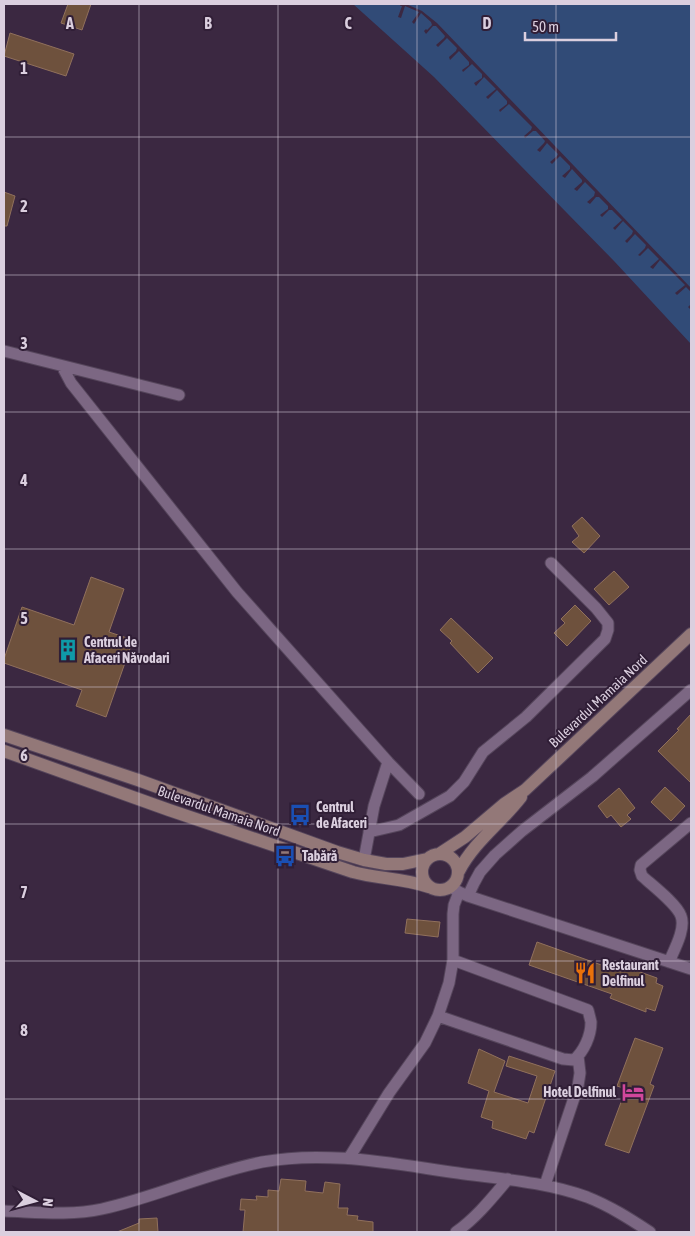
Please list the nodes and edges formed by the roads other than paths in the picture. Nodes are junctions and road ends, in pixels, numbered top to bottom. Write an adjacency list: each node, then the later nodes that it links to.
1 (4, 351): 2 (street)
2 (62, 366): 3 (street); 9 (street)
3 (179, 395)
4 (551, 563): 13 (street)
5 (691, 634): 10 (main road, Bulevardul Mamaia Nord)
6 (691, 690): 18 (street)
7 (4, 735): 15 (main road, Bulevardul Mamaia Nord)
8 (4, 751): 17 (main road, Bulevardul Mamaia Nord)
9 (388, 762): 11 (street); 13 (street)
10 (525, 790): 14 (main road, Bulevardul Mamaia Nord); 16 (main road, Bulevardul Mamaia Nord)
11 (419, 794)
12 (691, 824): 20 (street)
13 (369, 832): 15 (street)
14 (433, 856): 15 (main road, Bulevardul Mamaia Nord); 16 (main road); 17 (main road)
15 (364, 860)
16 (459, 871): 18 (main road, Bulevardul Mamaia Nord)
17 (429, 886): 18 (main road, Bulevardul Mamaia Nord)
18 (459, 892): 21 (street); 22 (street)
19 (691, 935): 20 (street)
20 (678, 943): 22 (street)
21 (453, 960): 24 (street); 25 (street)
22 (669, 962): 23 (street)
23 (691, 969)
24 (438, 1016): 25 (street); 26 (street)
25 (578, 1056): 28 (street)
26 (349, 1158): 27 (street); 29 (street)
27 (508, 1179): 28 (street); 30 (street)
28 (545, 1185): 31 (street)
29 (4, 1211)
30 (456, 1232)
31 (650, 1232)

